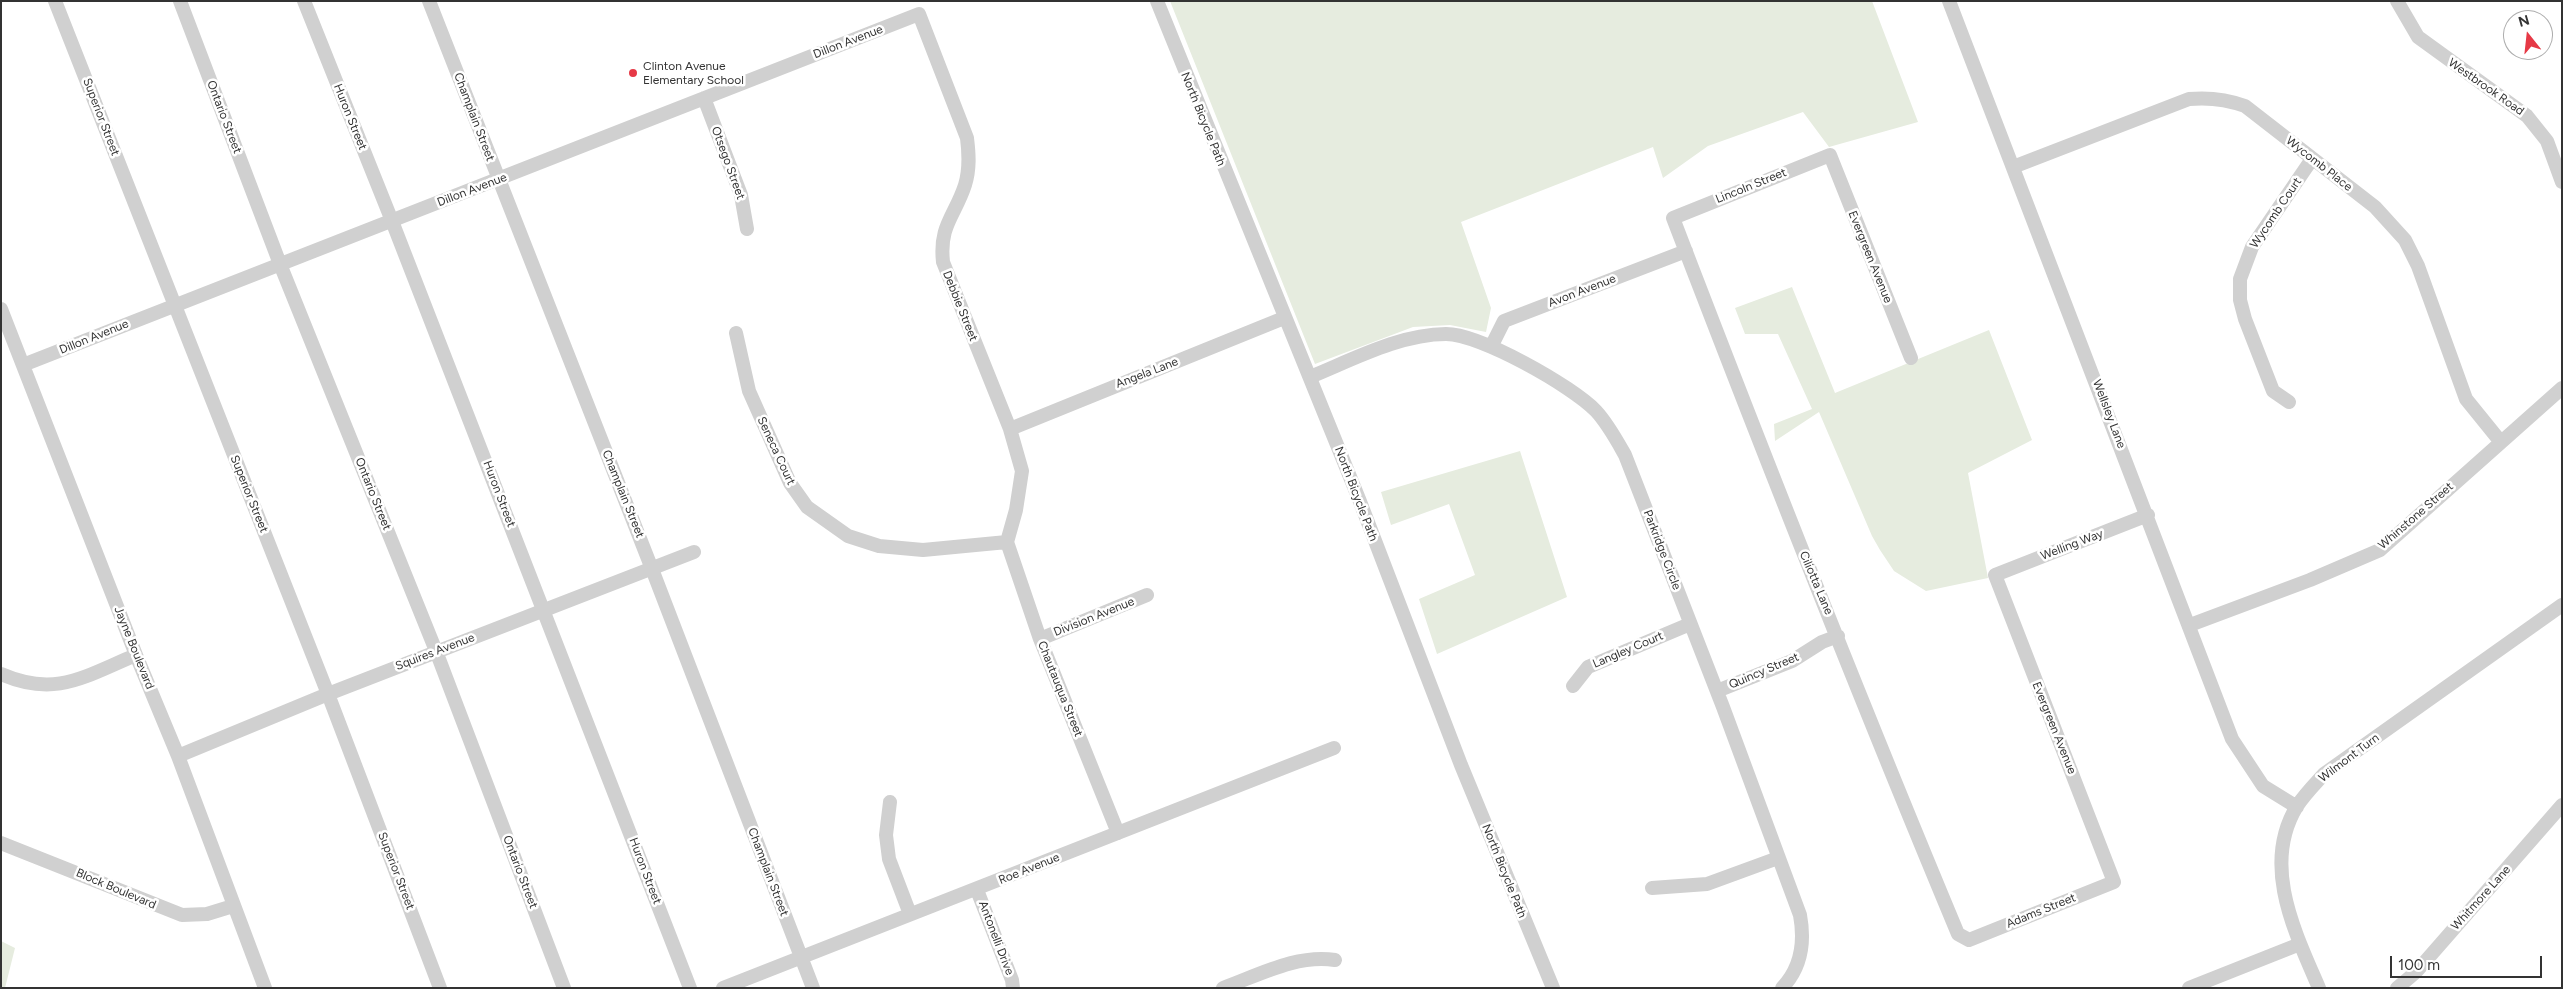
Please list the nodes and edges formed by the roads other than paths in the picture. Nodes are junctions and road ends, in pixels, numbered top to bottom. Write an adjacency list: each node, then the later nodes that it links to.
1 (56, 1): 20 (street, Superior Street)
2 (180, 1): 19 (street, Ontario Street)
3 (304, 1): 16 (street, Huron Street)
4 (429, 1): 13 (street, Champlain Street)
5 (1157, 1): 22 (street, North Bicycle Path)
6 (1949, 1): 12 (street, Wellsley Lane)
7 (2397, 1): 14 (street, Westbrook Road)
8 (920, 14): 9 (street, Dillon Avenue); 30 (street, Debbie Street)
9 (704, 98): 13 (street, Dillon Avenue); 17 (street, Otsego Street)
10 (1830, 155): 15 (street, Lincoln Street); 25 (street, Evergreen Avenue)
11 (2312, 160): 12 (street, Wycomb Place); 29 (street, Wycomb Court); 31 (street, Wycomb Place)
12 (2014, 167): 32 (street, Wellsley Lane)
13 (498, 180): 16 (street, Dillon Avenue); 35 (street, Champlain Street)
14 (2562, 182)
15 (1673, 218): 18 (street, Ciliotta Lane)
16 (392, 221): 19 (street, Dillon Avenue); 39 (street, Huron Street)
17 (747, 228)
18 (1686, 251): 24 (street, Avon Avenue); 42 (street, Ciliotta Lane)
19 (280, 264): 20 (street, Dillon Avenue); 44 (street, Ontario Street)
20 (174, 305): 26 (street, Dillon Avenue); 49 (street, Superior Street)
21 (1, 309): 26 (street, Jayne Boulevard)
22 (1284, 318): 27 (street, North Bicycle Path); 30 (street, Angela Lane)
23 (736, 333): 33 (street, Seneca Court)
24 (1492, 345): 27 (street, Parkridge Circle); 40 (street, Parkridge Circle)
25 (1911, 358)
26 (23, 365): 45 (street, Jayne Boulevard)
27 (1310, 377): 75 (street, North Bicycle Path)
28 (2562, 388): 31 (street, Whinstone Street)
29 (2289, 402)
30 (1010, 429): 33 (street, Debbie Street)
31 (2500, 440): 41 (street, Whinstone Street)
32 (2148, 515): 36 (street, Welling Way); 41 (street, Wellsley Lane)
33 (1007, 542): 43 (street, Chautauqua Street)
34 (694, 552): 35 (street, Squires Avenue)
35 (652, 569): 39 (street, Squires Avenue); 65 (street, Champlain Street)
36 (1996, 575): 58 (street, Evergreen Avenue)
37 (1147, 596): 43 (street, Division Avenue)
38 (2562, 604): 54 (street, Wilmont Turn)
39 (544, 611): 44 (street, Squires Avenue); 70 (street, Huron Street)
40 (1690, 624): 47 (street, Langley Court); 48 (street, Parkridge Circle)
41 (2190, 625): 54 (street, Wellsley Lane)
42 (1838, 636): 48 (street, Quincy Street); 63 (street, Ciliotta Lane)
43 (1040, 639): 55 (street, Chautauqua Street)
44 (436, 651): 49 (street, Squires Avenue); 69 (street, Ontario Street)
45 (136, 655): 46 (street); 51 (street, Jayne Boulevard)
46 (1, 674)
47 (1573, 686)
48 (1717, 691): 57 (street, Parkridge Circle)
49 (328, 694): 51 (street, Squires Avenue); 68 (street, Superior Street)
50 (1334, 748): 55 (street, Roe Avenue)
51 (178, 756): 61 (street, Jayne Boulevard)
52 (890, 802): 62 (street)
53 (2562, 805): 79 (street, Whitmore Lane)
54 (2297, 807): 64 (street, Wilmont Turn)
55 (1118, 833): 60 (street, Roe Avenue)
56 (1, 843): 61 (street, Block Boulevard)
57 (1778, 858): 59 (street); 76 (street, Parkridge Circle)
58 (2114, 882): 63 (street, Adams Street)
59 (1652, 888)
60 (977, 890): 62 (street, Roe Avenue); 73 (street, Antonelli Drive)
61 (233, 906): 67 (street, Jayne Boulevard)
62 (910, 914): 65 (street, Roe Avenue)
63 (1969, 940)
64 (2300, 944): 77 (street); 78 (street, Wilmont Turn)
65 (801, 958): 71 (street, Roe Avenue); 72 (street, Champlain Street)
66 (1336, 960): 74 (street)
67 (265, 988)
68 (440, 988)
69 (564, 988)
70 (690, 988)
71 (723, 988)
72 (813, 988)
73 (1013, 988)
74 (1224, 988)
75 (1553, 988)
76 (1782, 988)
77 (2189, 988)
78 (2319, 988)
79 (2397, 988)

